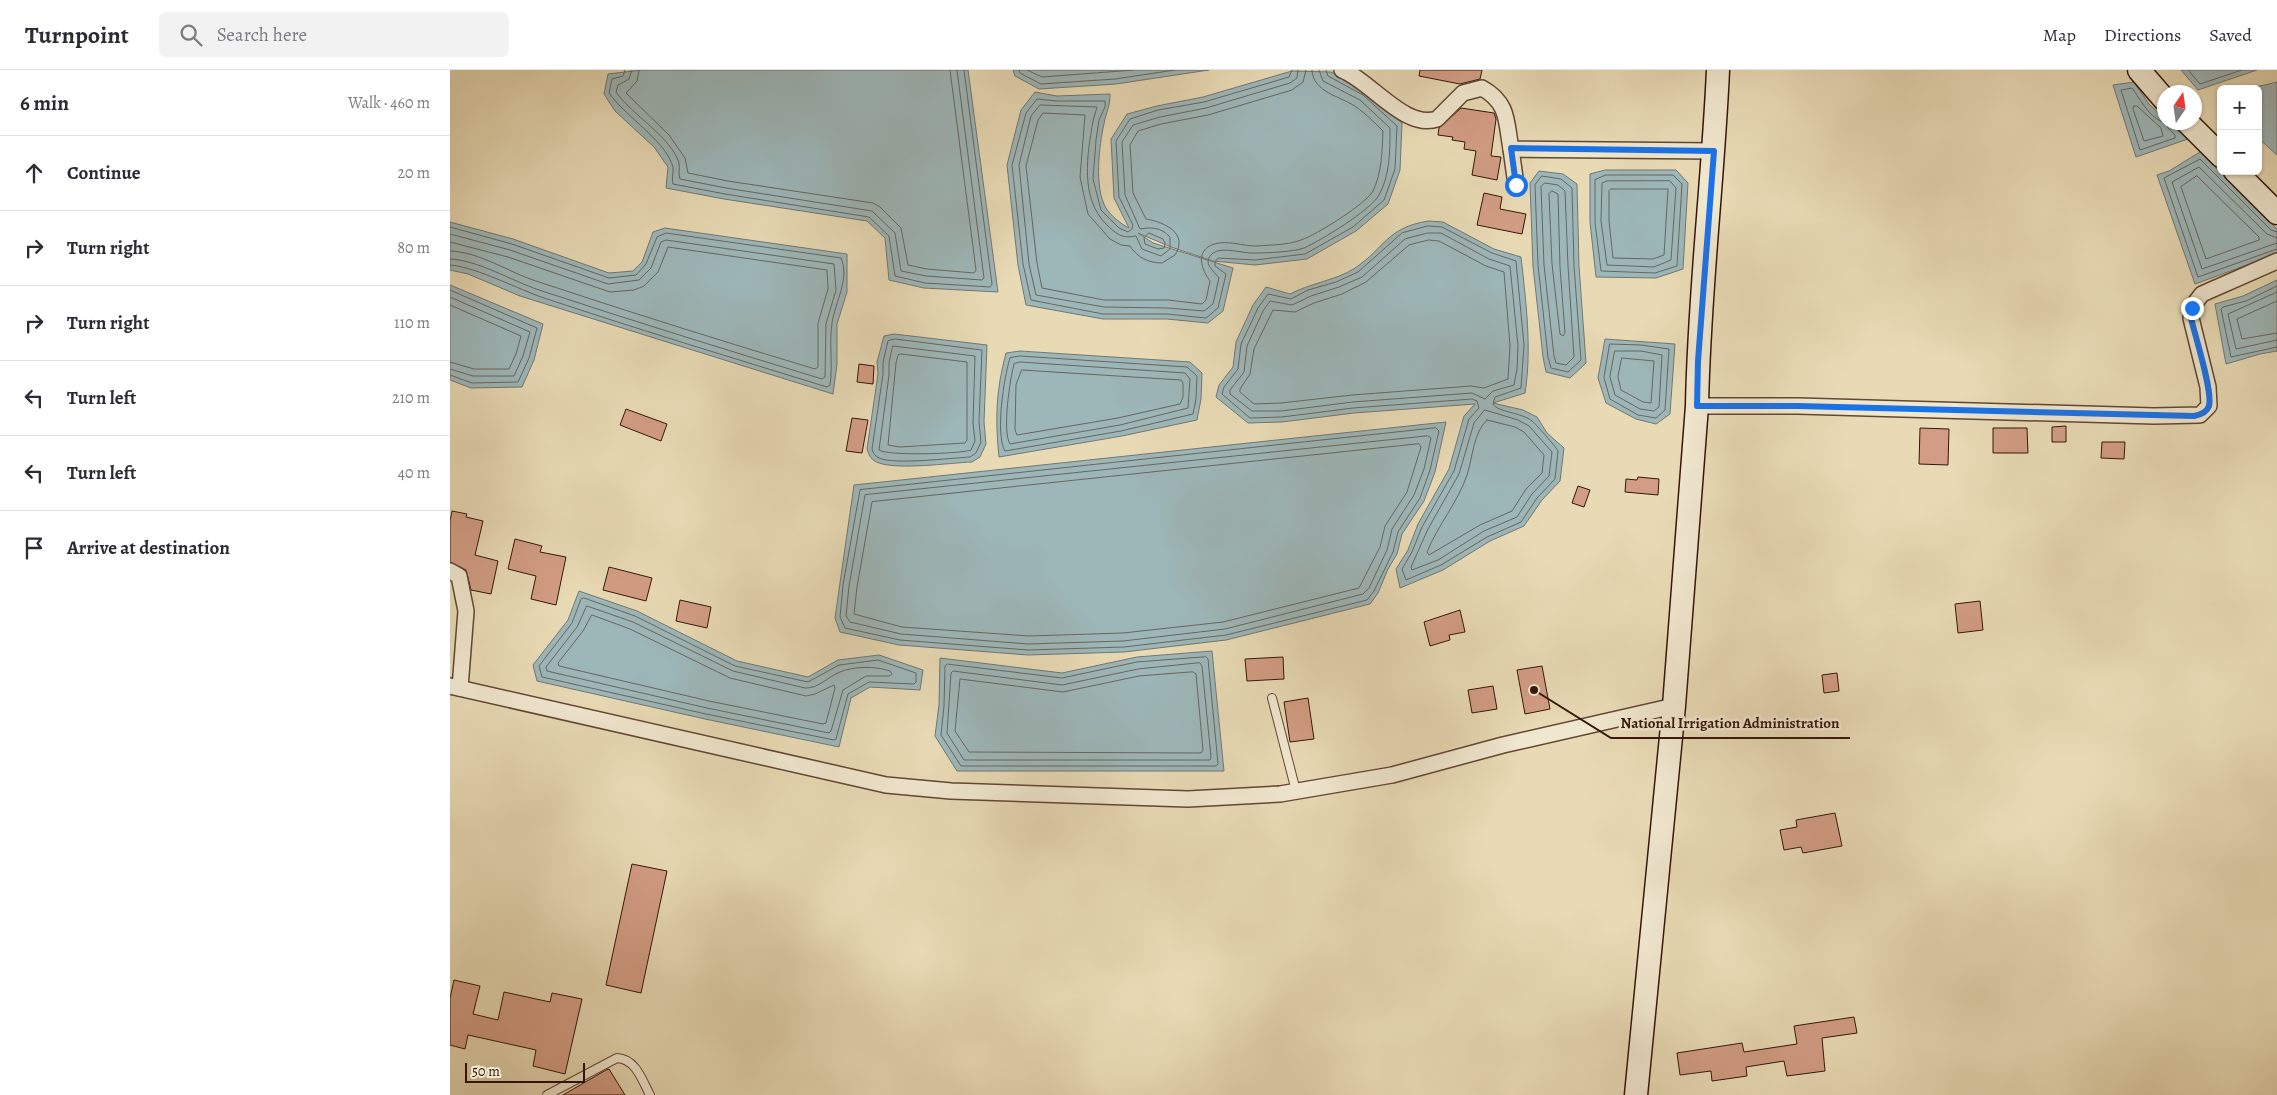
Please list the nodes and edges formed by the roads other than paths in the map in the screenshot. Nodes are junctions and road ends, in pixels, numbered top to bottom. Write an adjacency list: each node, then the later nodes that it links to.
1 (1342, 70): 6 (street)
2 (1718, 70): 7 (street)
3 (2139, 70): 4 (street)
4 (2157, 91)
5 (2195, 130): 8 (street)
6 (1511, 148): 7 (street); 10 (street)
7 (1714, 151): 13 (street)
8 (2217, 152)
9 (2240, 175): 11 (street)
10 (1516, 185)
11 (2277, 213)
12 (2277, 261): 13 (street)
13 (1697, 406): 17 (street)
14 (450, 571): 15 (street)
15 (455, 687): 18 (street)
16 (1272, 698): 18 (lane)
17 (1674, 706): 18 (street); 21 (street)
18 (1296, 791)
19 (547, 1095): 20 (lane)
20 (650, 1095)
21 (1636, 1095)

